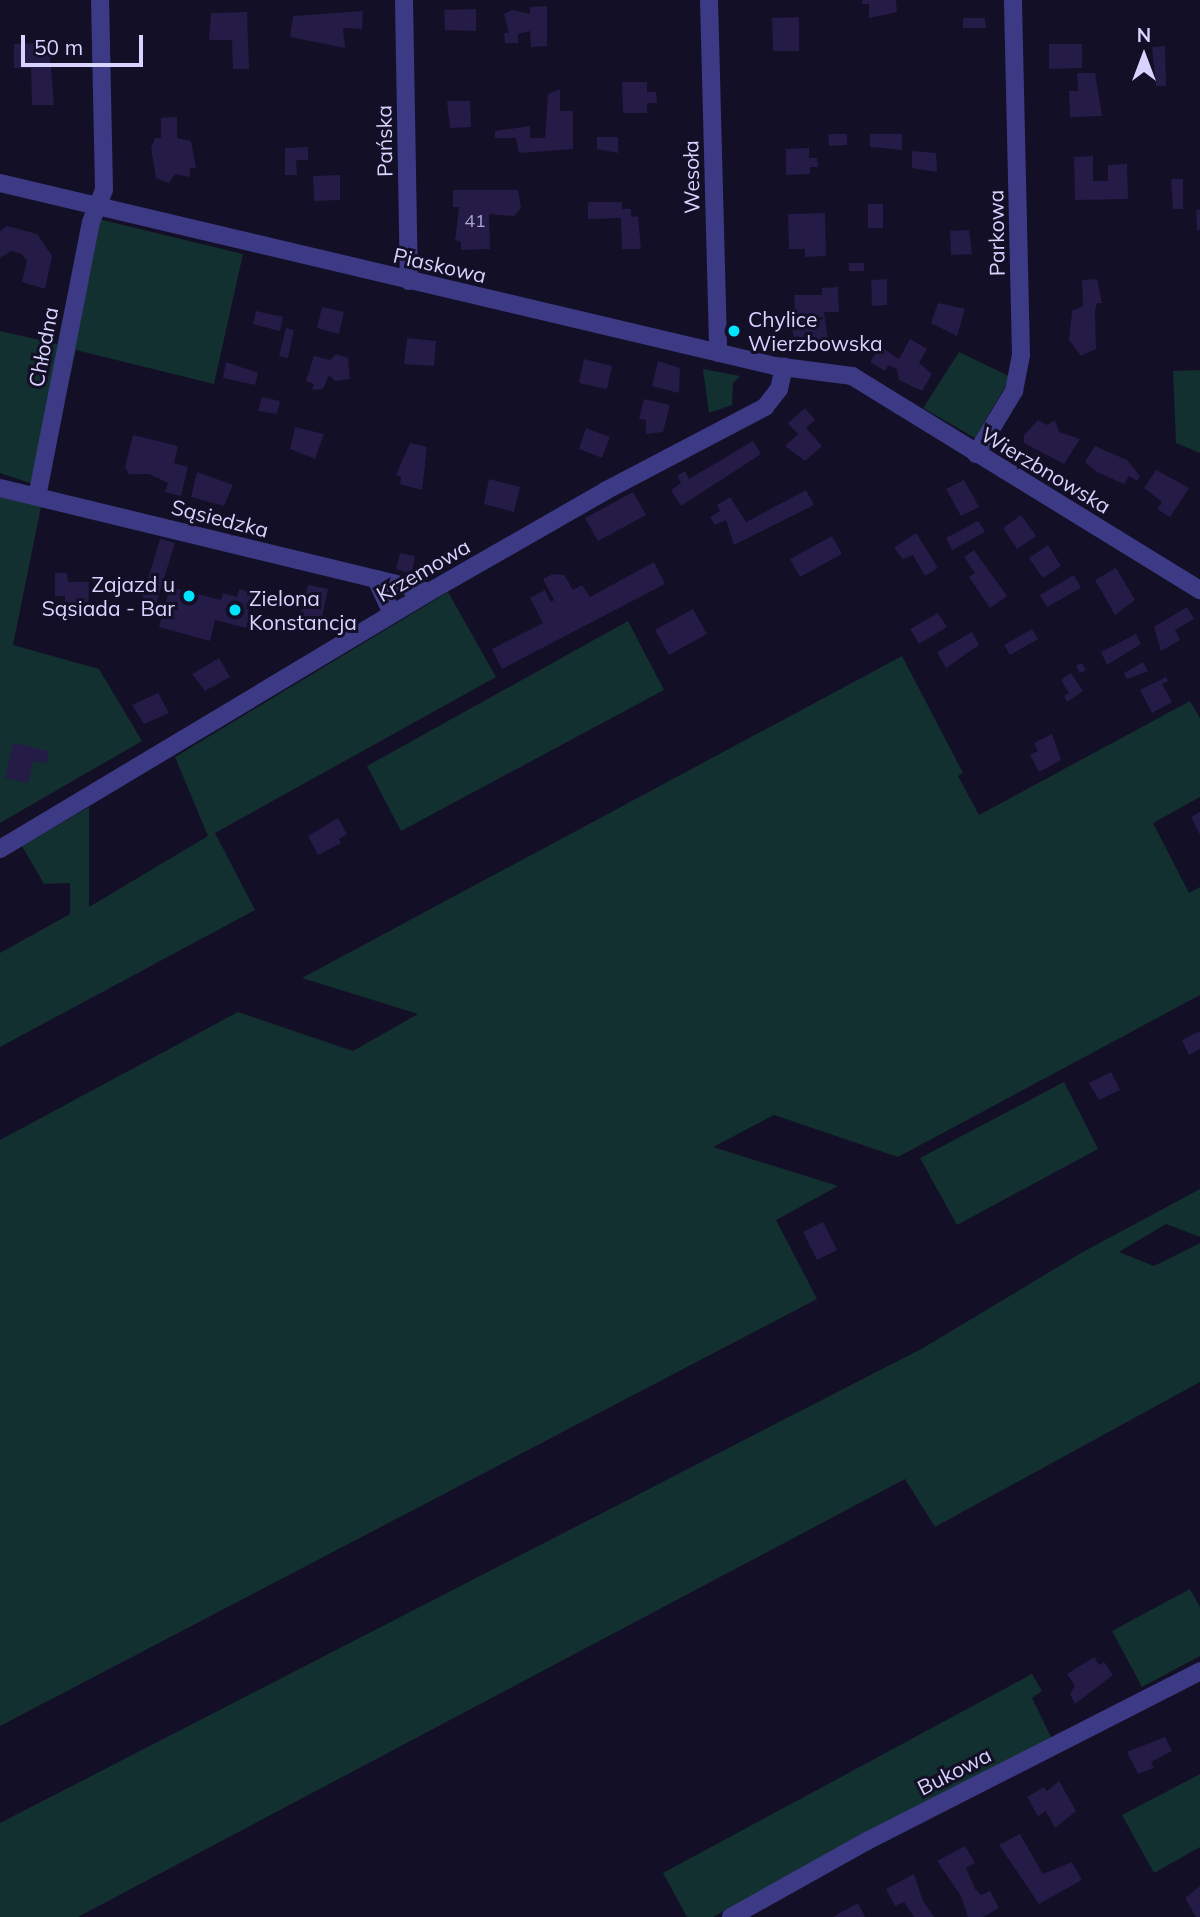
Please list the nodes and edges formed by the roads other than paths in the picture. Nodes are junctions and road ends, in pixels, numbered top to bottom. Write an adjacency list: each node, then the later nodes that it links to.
1 (100, 0): 6 (street, Chłodna)
2 (404, 0): 7 (street, Pańska)
3 (709, 0): 8 (street, Wesoła)
4 (1013, 0): 11 (street, Parkowa)
5 (0, 183): 6 (street, Piaskowa)
6 (99, 207): 7 (street, Piaskowa); 13 (street, Chłodna)
7 (409, 281): 8 (street, Piaskowa)
8 (718, 352): 9 (street, Piaskowa)
9 (784, 367): 10 (street, Piaskowa); 16 (street, Krzemowa)
10 (870, 387): 11 (street, Wierzbnowska)
11 (976, 454): 15 (street, Wierzbnowska)
12 (0, 488): 13 (street, Sąsiedzka)
13 (37, 497): 14 (street, Sąsiedzka)
14 (376, 579): 16 (street, Sąsiedzka); 17 (street)
15 (1200, 590)
16 (429, 592): 17 (street, Krzemowa)
17 (391, 614): 18 (street, Krzemowa)
18 (0, 849)
19 (1200, 1671): 20 (street, Bukowa)
20 (731, 1917)

